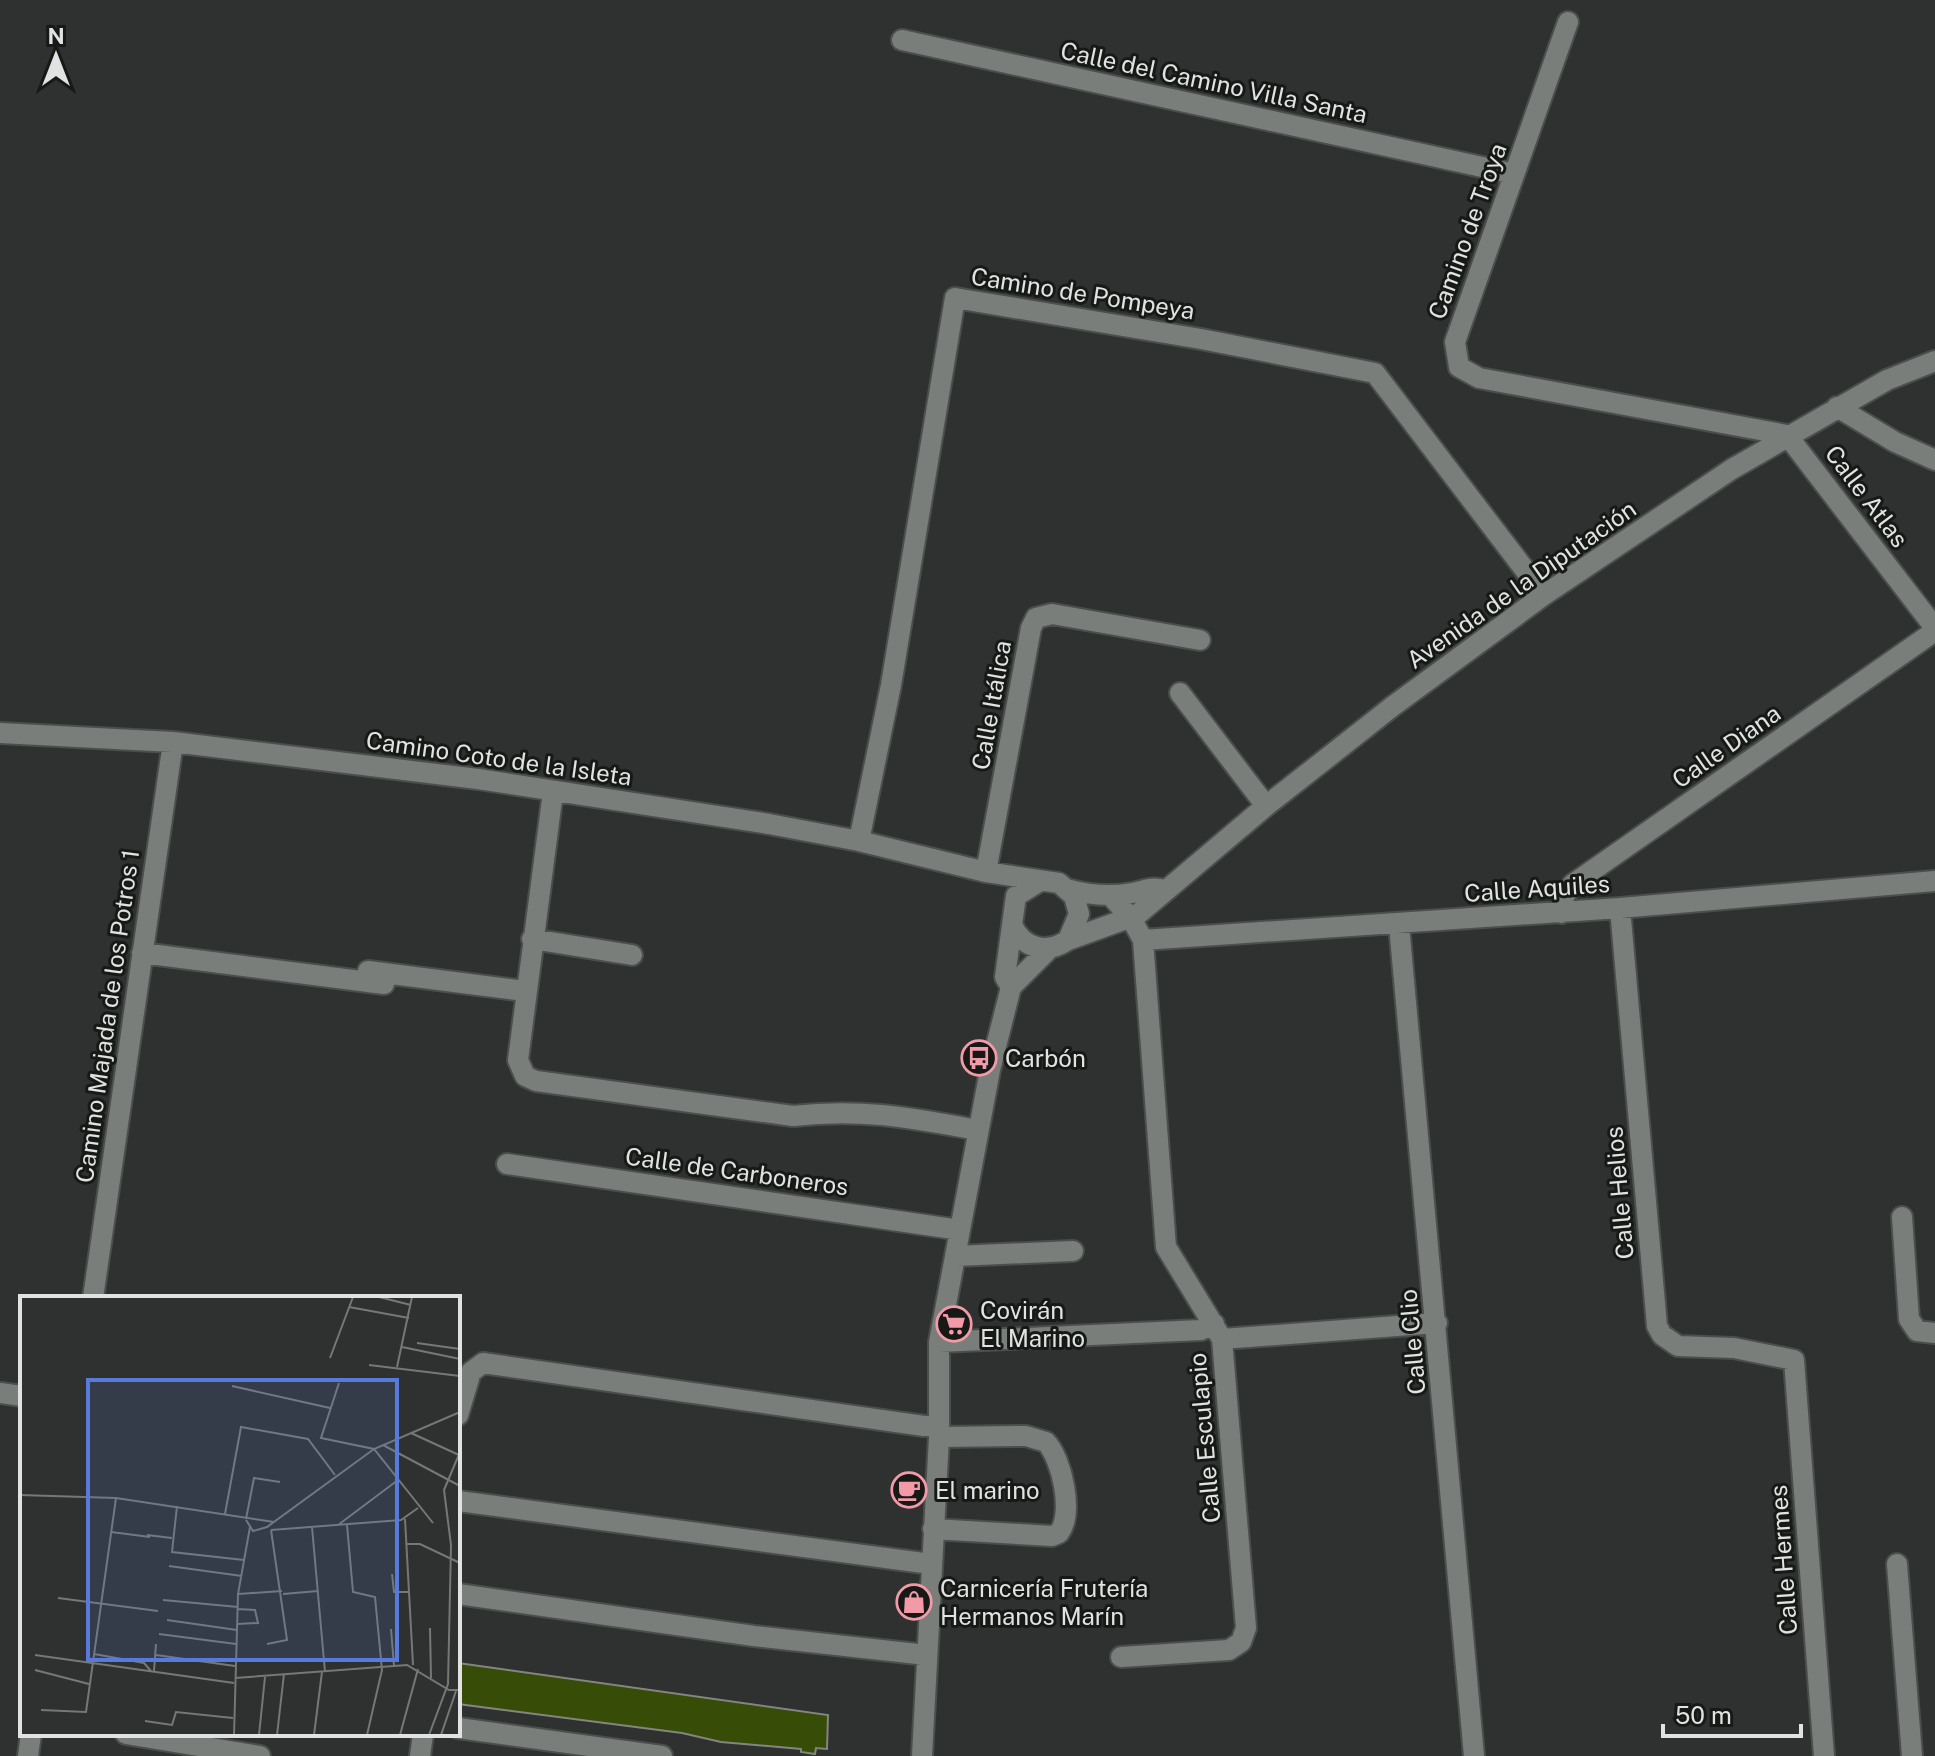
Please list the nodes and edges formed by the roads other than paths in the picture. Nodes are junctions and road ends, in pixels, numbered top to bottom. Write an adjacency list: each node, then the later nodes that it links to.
1 (1568, 22): 3 (street, Camino de Troya)
2 (902, 40): 3 (street, Calle del Camino Villa Santa)
3 (1514, 174): 6 (street, Camino de Troya)
4 (1935, 361): 5 (street, Avenida de la Diputación)
5 (1837, 407): 6 (street, Avenida de la Diputación); 7 (street)
6 (1787, 435): 8 (street, Avenida de la Diputación); 9 (street, Calle Atlas)
7 (1935, 460)
8 (1544, 595): 15 (street, Avenida de la Diputación); 16 (street, Camino de Pompeya)
9 (1935, 629): 24 (street, Calle Diana)
10 (1200, 640): 17 (street, Calle Itálica)
11 (1180, 693): 15 (street)
12 (0, 733): 13 (street, Camino Coto de la Isleta)
13 (173, 742): 14 (street, Camino Coto de la Isleta); 31 (street, Camino Majada de los Potros 1)
14 (553, 792): 16 (street, Camino Coto de la Isleta); 28 (street)
15 (1266, 806): 21 (street, Avenida de la Diputación)
16 (859, 841): 17 (street, Camino Coto de la Isleta)
17 (986, 872): 18 (street, Camino Coto de la Isleta); 26 (street)
18 (1040, 881): 20 (street); 26 (street)
19 (1935, 881): 23 (street, Calle Aquiles)
20 (1067, 889): 22 (street); 30 (street)
21 (1164, 890): 22 (street); 25 (street, Avenida de la Diputación)
22 (1110, 895): 25 (street, Calle Esculapio)
23 (1620, 908): 24 (street, Calle Aquiles); 48 (street, Calle Helios)
24 (1562, 913): 27 (street, Calle Aquiles)
25 (1131, 918): 29 (street, Calle Esculapio); 30 (street, Avenida de la Diputación)
26 (1011, 920): 30 (street); 35 (street)
27 (1399, 925): 29 (street, Calle Aquiles); 44 (street, Calle Clio)
28 (532, 939): 32 (street); 36 (street)
29 (1143, 940): 45 (street, Calle Esculapio)
30 (1059, 944): 35 (street, Avenida de la Diputación)
31 (142, 953): 34 (street); 43 (street, Camino Majada de los Potros 1)
32 (632, 955)
33 (289, 962): 36 (street)
34 (384, 984)
35 (1011, 987): 37 (street)
36 (525, 991): 37 (street)
37 (978, 1130): 40 (street)
38 (507, 1164): 40 (street, Calle de Carboneros)
39 (1902, 1217): 46 (street)
40 (960, 1230): 42 (street)
41 (1073, 1251): 42 (street)
42 (956, 1256): 47 (street)
43 (93, 1296)
44 (1437, 1323): 45 (street); 69 (street, Calle Clio)
45 (1218, 1332): 47 (street); 59 (street, Calle Esculapio)
46 (1935, 1333)
47 (939, 1342): 52 (street)
48 (1794, 1360): 70 (street, Calle Hermes)
49 (0, 1393): 50 (street)
50 (20, 1396)
51 (460, 1408): 52 (street)
52 (939, 1431): 54 (street); 54 (street)
53 (460, 1501): 55 (street)
54 (933, 1529): 55 (street)
55 (931, 1564): 58 (street)
56 (1897, 1564): 71 (street)
57 (460, 1594): 58 (street)
58 (927, 1655): 68 (street)
59 (1121, 1657)
60 (460, 1728): 67 (street)
61 (31, 1736): 64 (street)
62 (138, 1736): 65 (street)
63 (423, 1736): 66 (street)
64 (28, 1756)
65 (260, 1756)
66 (420, 1756)
67 (662, 1756)
68 (922, 1756)
69 (1474, 1756)
70 (1824, 1756)
71 (1912, 1756)

